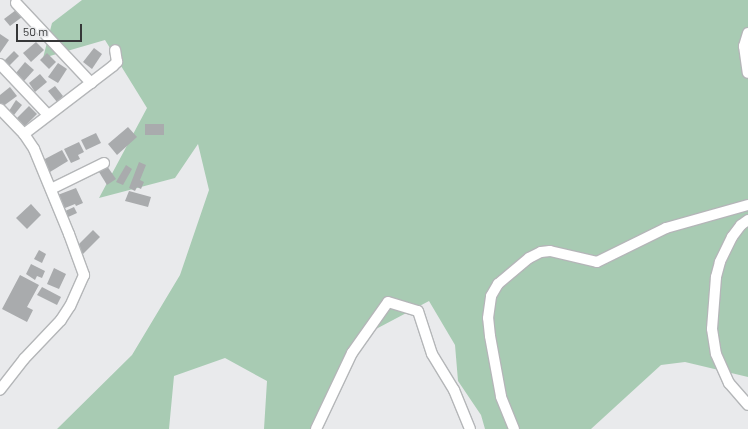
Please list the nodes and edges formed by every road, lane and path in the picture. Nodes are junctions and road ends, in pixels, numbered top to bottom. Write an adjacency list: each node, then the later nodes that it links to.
1 (16, 3): 6 (street)
2 (748, 33): 5 (street)
3 (115, 50): 6 (street)
4 (0, 64): 8 (street)
5 (748, 72)
6 (91, 83): 8 (street)
7 (0, 109): 9 (street)
8 (48, 115): 9 (street)
9 (24, 134): 11 (street)
10 (104, 163): 11 (street)
11 (51, 189): 14 (street)
12 (748, 205): 18 (street)
13 (748, 220): 15 (street)
14 (0, 390)
15 (748, 405)
16 (316, 429): 17 (street)
17 (470, 429)
18 (514, 429)

